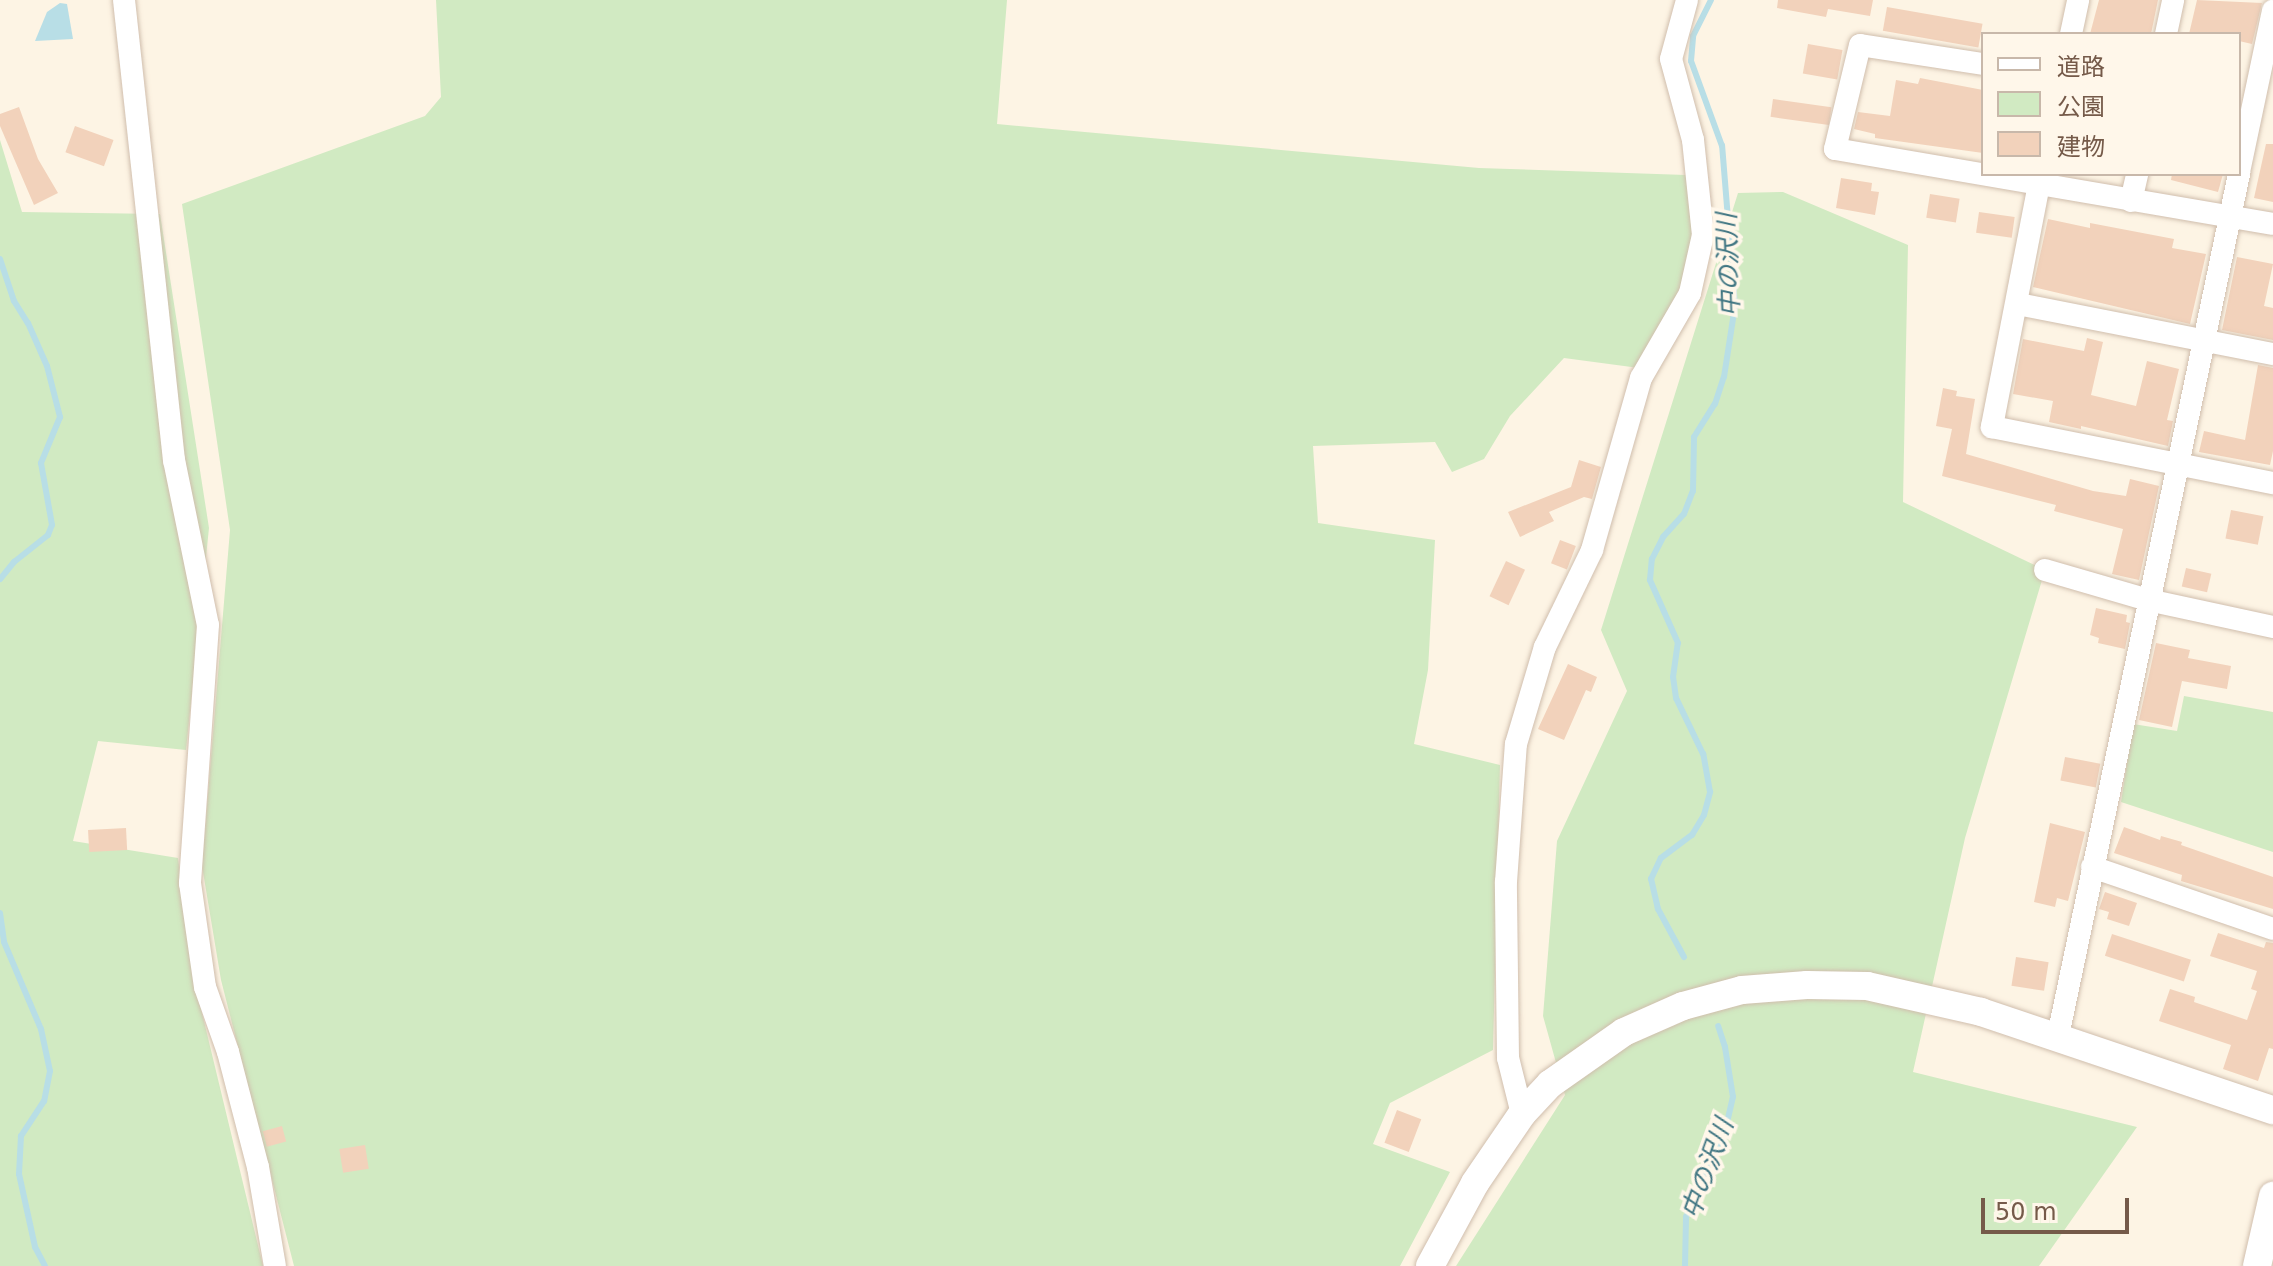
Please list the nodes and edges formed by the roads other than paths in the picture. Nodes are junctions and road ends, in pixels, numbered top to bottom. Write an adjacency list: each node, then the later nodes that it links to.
1 (124, 0): 32 (street)
2 (1687, 0): 30 (street)
3 (2078, 0): 6 (street)
4 (2173, 0): 7 (street)
5 (2273, 11): 9 (street)
6 (2071, 32)
7 (2166, 32)
8 (1981, 64): 10 (street)
9 (2241, 163)
10 (1981, 171)
11 (2014, 176): 14 (street)
12 (2137, 176): 15 (street)
13 (2238, 176): 16 (street)
14 (2040, 180): 15 (street); 18 (street)
15 (2131, 201): 16 (street)
16 (2229, 217): 17 (street); 19 (street)
17 (2273, 224)
18 (2018, 304): 19 (street); 21 (street)
19 (2204, 340): 20 (street); 21 (street)
20 (2273, 354)
21 (2177, 462): 22 (street); 24 (street)
22 (2273, 483)
23 (2045, 570): 24 (street)
24 (2148, 600): 25 (street); 26 (street)
25 (2273, 627)
26 (2092, 867): 27 (street); 28 (street)
27 (2273, 929)
28 (2058, 1036): 29 (street); 30 (street)
29 (2273, 1110)
30 (1522, 1114): 33 (street)
31 (2273, 1196): 34 (street)
32 (275, 1266)
33 (1430, 1266)
34 (2257, 1266)

